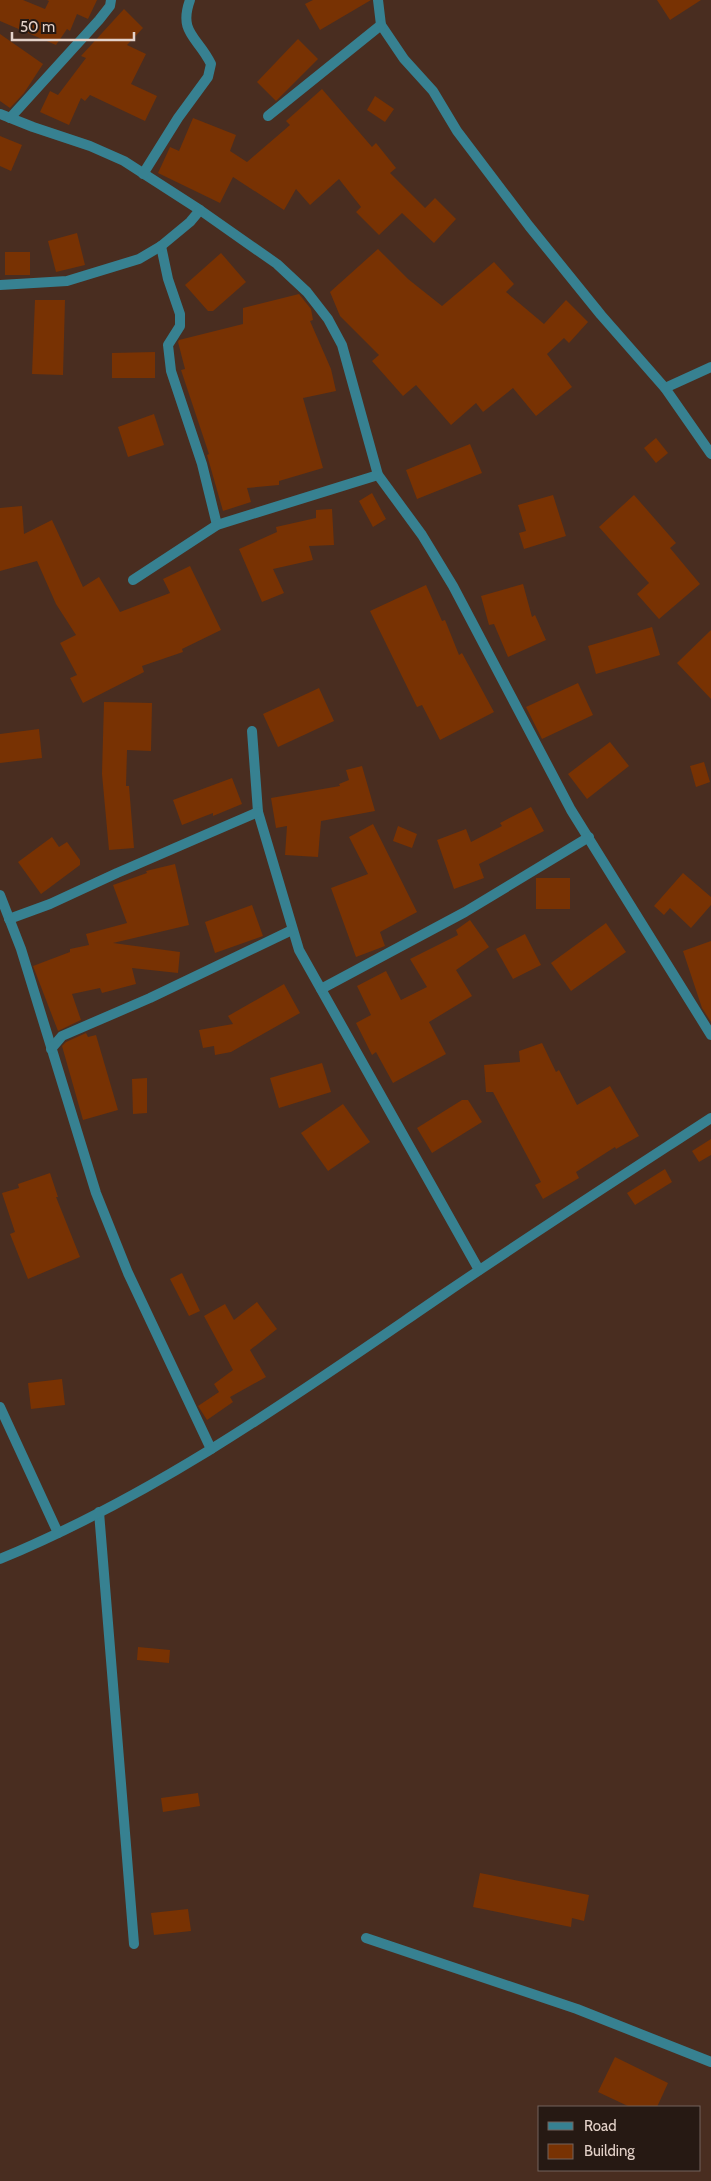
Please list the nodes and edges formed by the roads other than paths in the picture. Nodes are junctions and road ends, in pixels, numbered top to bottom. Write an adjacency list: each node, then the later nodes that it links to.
1 (111, 0): 5 (street)
2 (190, 0): 7 (street)
3 (378, 0): 4 (street)
4 (381, 25): 6 (street); 12 (street)
5 (5, 116): 7 (street)
6 (268, 116)
7 (143, 174): 8 (street)
8 (200, 210): 9 (street); 14 (street)
9 (161, 246): 10 (street); 15 (street)
10 (0, 285)
11 (711, 367): 12 (street)
12 (665, 388): 13 (street)
13 (711, 454)
14 (378, 475): 15 (street); 19 (street)
15 (217, 526): 16 (street)
16 (133, 580)
17 (252, 731): 18 (street)
18 (258, 812): 21 (street); 22 (street)
19 (589, 837): 23 (street); 24 (street)
20 (0, 895): 21 (street)
21 (9, 919): 25 (street)
22 (292, 930): 23 (street); 25 (street)
23 (321, 989): 27 (street)
24 (711, 1035)
25 (51, 1049): 29 (street)
26 (711, 1118): 27 (street)
27 (479, 1270): 29 (street)
28 (0, 1407): 31 (street)
29 (211, 1450): 30 (street)
30 (100, 1512): 31 (street); 34 (street)
31 (58, 1533): 32 (street)
32 (0, 1559)
33 (366, 1938): 35 (street)
34 (134, 1944)
35 (711, 2062)

